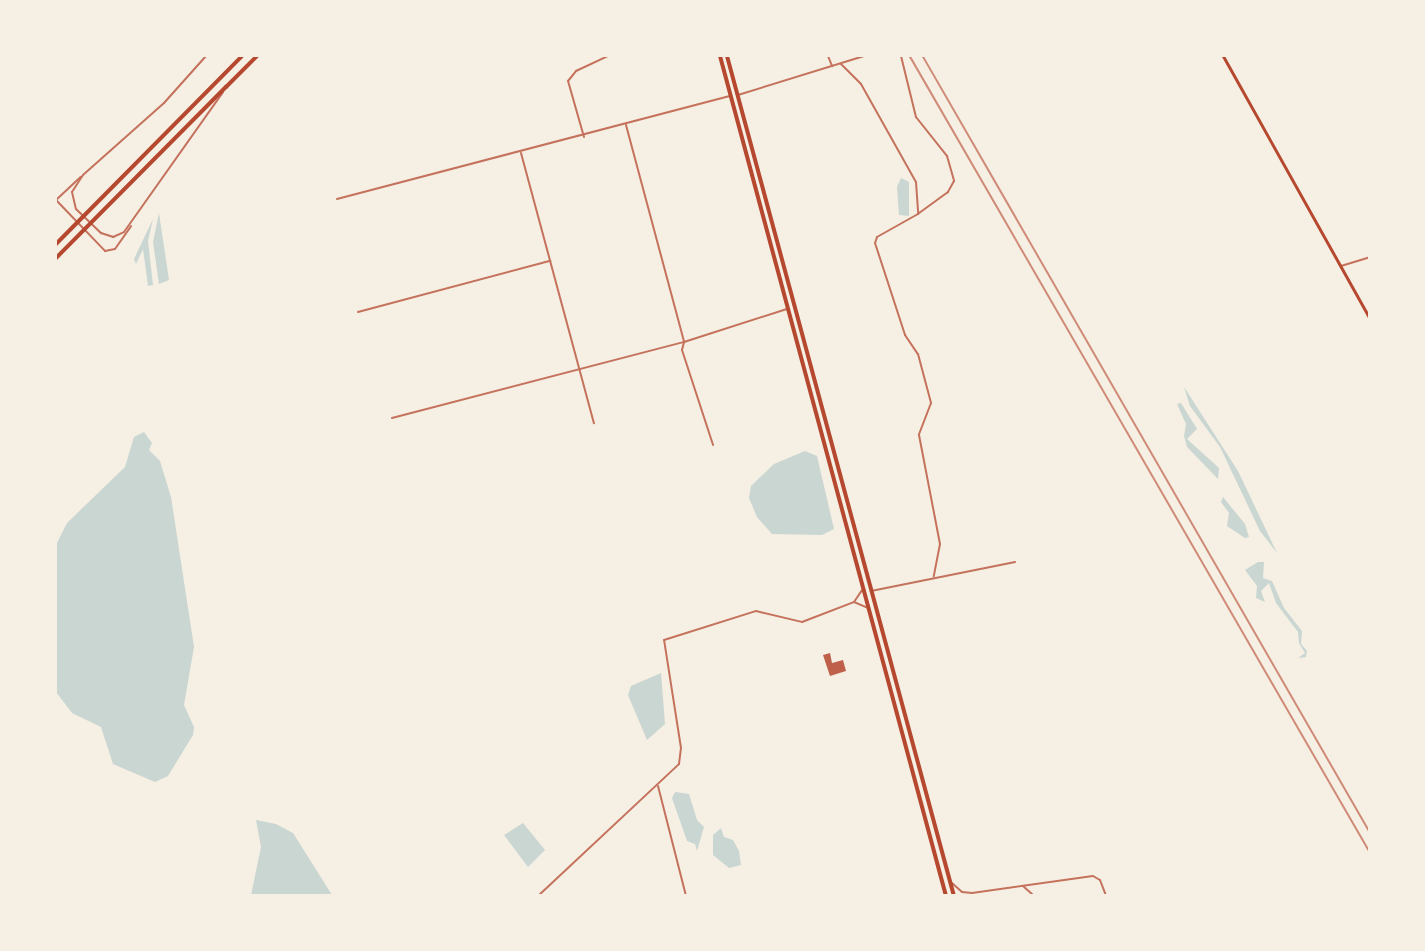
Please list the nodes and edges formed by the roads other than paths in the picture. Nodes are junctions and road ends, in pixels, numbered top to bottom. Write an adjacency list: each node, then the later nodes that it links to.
1 (206, 56): 19 (street)
2 (242, 56): 24 (highway)
3 (257, 56): 13 (highway)
4 (608, 56): 17 (street)
5 (720, 56): 15 (highway)
6 (727, 56): 14 (highway)
7 (828, 56): 12 (street)
8 (864, 56): 11 (street)
9 (901, 56): 22 (street)
10 (1223, 56): 28 (main road)
11 (841, 64): 12 (street); 22 (street)
12 (832, 66): 14 (street)
13 (226, 87): 23 (street); 26 (highway)
14 (738, 95): 40 (highway)
15 (731, 96): 16 (street); 29 (highway)
16 (626, 125): 17 (street); 32 (street)
17 (584, 136): 18 (street)
18 (521, 153): 20 (street); 27 (street)
19 (83, 176): 21 (street); 23 (street)
20 (337, 199)
21 (56, 200): 23 (street)
22 (918, 214): 38 (street)
23 (131, 226)
24 (56, 244)
25 (1370, 257): 28 (street)
26 (56, 258)
27 (550, 261): 30 (street); 33 (street)
28 (1341, 266): 31 (main road)
29 (788, 309): 32 (street); 39 (highway)
30 (358, 312)
31 (1370, 319)
32 (684, 342): 33 (street); 36 (street)
33 (579, 367): 34 (street); 35 (street)
34 (392, 418)
35 (594, 423)
36 (713, 445)
37 (1014, 562): 38 (street)
38 (934, 576): 40 (street)
39 (863, 588): 41 (street); 42 (highway)
40 (871, 591): 44 (highway)
41 (854, 602): 42 (street); 43 (street)
42 (869, 609): 49 (highway)
43 (658, 786): 47 (street); 48 (street)
44 (949, 879): 46 (street); 50 (highway)
45 (1023, 886): 46 (street); 52 (street); 53 (street)
46 (972, 893): 51 (street)
47 (538, 896)
48 (686, 896)
49 (946, 896)
50 (954, 896)
51 (968, 896)
52 (1034, 896)
53 (1106, 896)

